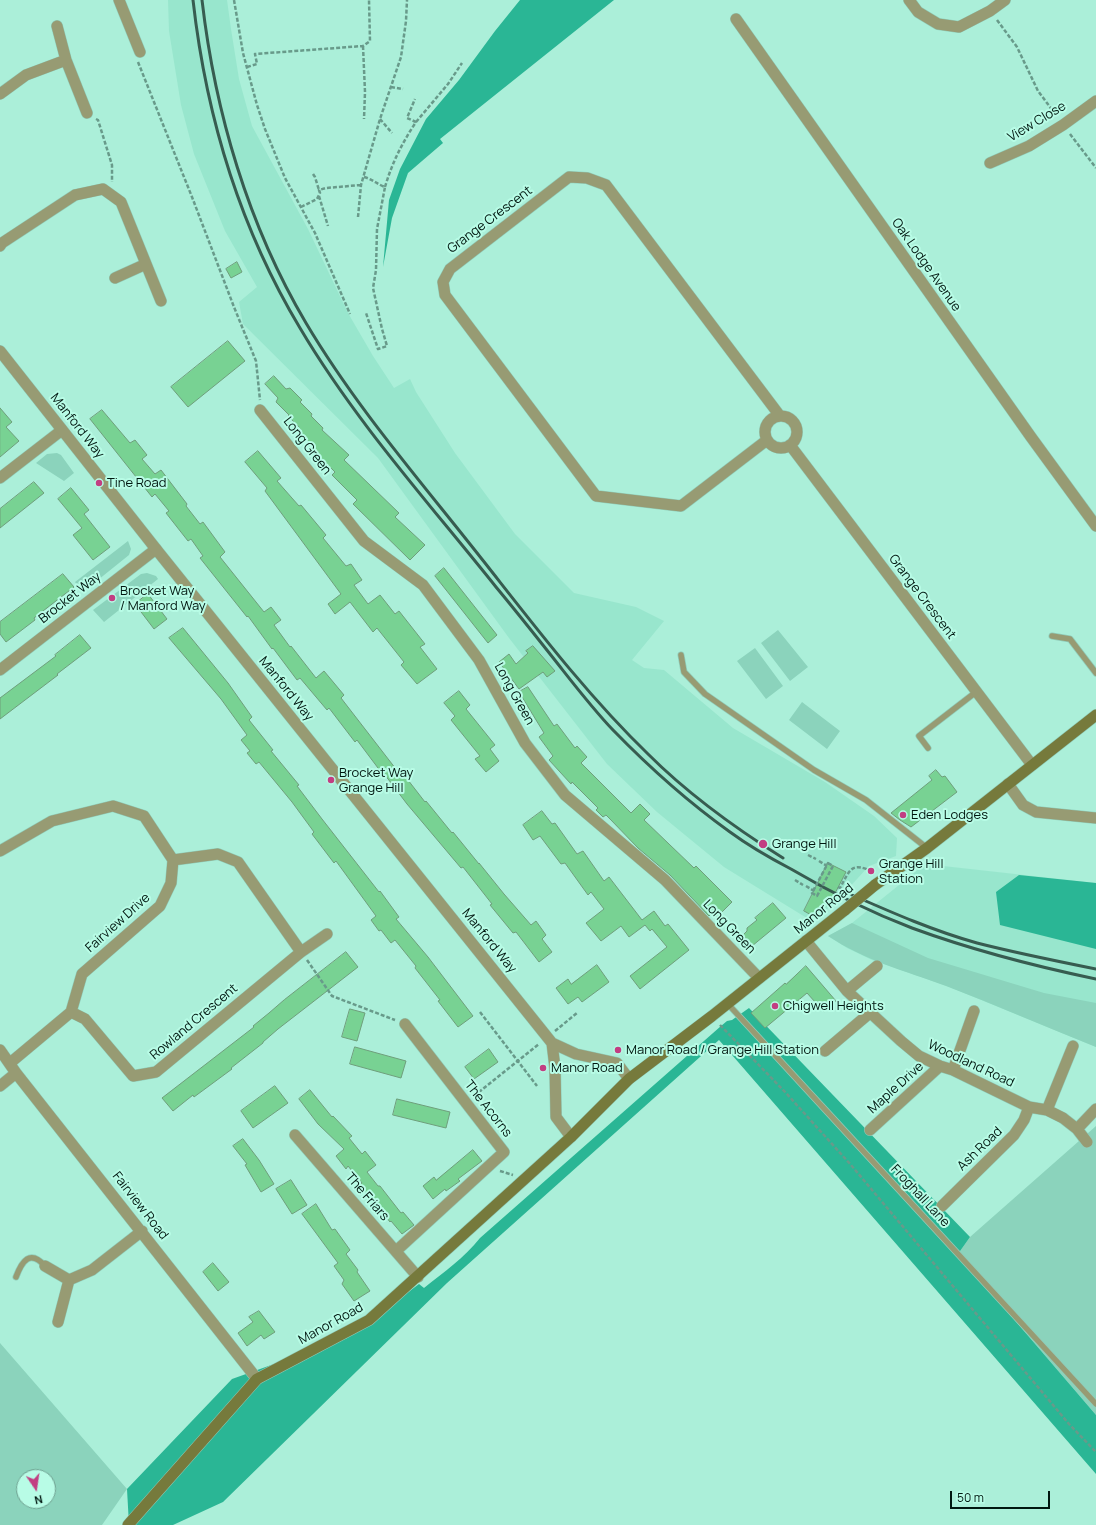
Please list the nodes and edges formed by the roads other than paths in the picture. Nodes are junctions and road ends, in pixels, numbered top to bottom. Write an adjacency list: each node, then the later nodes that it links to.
1 (119, 0): 6 (street)
2 (909, 0): 3 (street)
3 (1006, 0)
4 (736, 19): 23 (street, Oak Lodge Avenue)
5 (57, 26): 7 (street)
6 (140, 52)
7 (66, 60): 8 (street); 10 (street)
8 (0, 94)
9 (1096, 100): 11 (street, View Close)
10 (87, 113)
11 (990, 163)
12 (1, 243): 13 (street)
13 (146, 264): 14 (street); 15 (street)
14 (115, 278)
15 (161, 301)
16 (0, 351): 19 (street, Manford Way)
17 (260, 410): 42 (street, Long Green)
18 (780, 416): 20 (street); 20 (street, Grange Crescent); 21 (street, Grange Crescent)
19 (62, 430): 22 (street); 24 (street, Manford Way)
20 (767, 440): 21 (street)
21 (790, 445): 29 (street, Grange Crescent)
22 (0, 478)
23 (1096, 526)
24 (156, 549): 27 (street, Brocket Way); 49 (street, Manford Way)
25 (1052, 636): 28 (lane)
26 (681, 655): 35 (lane)
27 (0, 670)
28 (1096, 673)
29 (976, 692): 31 (lane); 32 (street, Grange Crescent)
30 (1096, 715): 32 (main road, Manor Road)
31 (928, 748)
32 (1032, 765): 33 (main road, Manor Road)
33 (1008, 784): 34 (street); 35 (main road, Manor Road)
34 (1096, 818)
35 (927, 848): 39 (main road, Manor Road, bridge)
36 (0, 851): 37 (street)
37 (173, 860): 40 (street); 46 (street, Fairview Drive)
38 (327, 934): 40 (street, Rowland Crescent)
39 (806, 941): 42 (main road, Manor Road); 43 (street, Woodland Road)
40 (302, 952): 46 (street, Rowland Crescent)
41 (877, 966): 43 (street)
42 (759, 978): 44 (main road, Manor Road)
43 (847, 990): 47 (street, Woodland Road)
44 (727, 1003): 56 (main road, Manor Road); 75 (lane, Froghall Lane)
45 (974, 1011): 55 (street)
46 (71, 1012): 54 (street)
47 (871, 1012): 52 (street); 53 (street, Woodland Road)
48 (405, 1024): 68 (street, The Acorns)
49 (550, 1040): 56 (street, Manford Way); 64 (street)
50 (1073, 1046): 60 (street)
51 (0, 1050): 54 (street, Fairview Road)
52 (825, 1051)
53 (940, 1066): 55 (street, Woodland Road); 62 (street, Maple Drive)
54 (13, 1068): 57 (street); 67 (street, Fairview Road)
55 (953, 1070): 58 (street, Woodland Road)
56 (629, 1079): 64 (main road, Manor Road)
57 (0, 1086)
58 (1029, 1107): 60 (street, Woodland Road); 66 (street, Ash Road)
59 (1096, 1109): 61 (street)
60 (1047, 1110): 61 (street, Woodland Road)
61 (1077, 1128): 65 (street, Woodland Road)
62 (870, 1130)
63 (295, 1135): 68 (street, The Friars)
64 (571, 1137): 71 (main road, Manor Road)
65 (1087, 1142)
66 (942, 1206)
67 (142, 1231): 72 (street); 74 (street, Fairview Road)
68 (396, 1251): 71 (street, The Friars)
69 (45, 1266): 70 (lane); 72 (street)
70 (16, 1277)
71 (418, 1277): 74 (main road, Manor Road)
72 (69, 1280): 73 (street)
73 (58, 1322)
74 (258, 1380): 76 (main road, Manor Road)
75 (1096, 1404)
76 (128, 1525)

